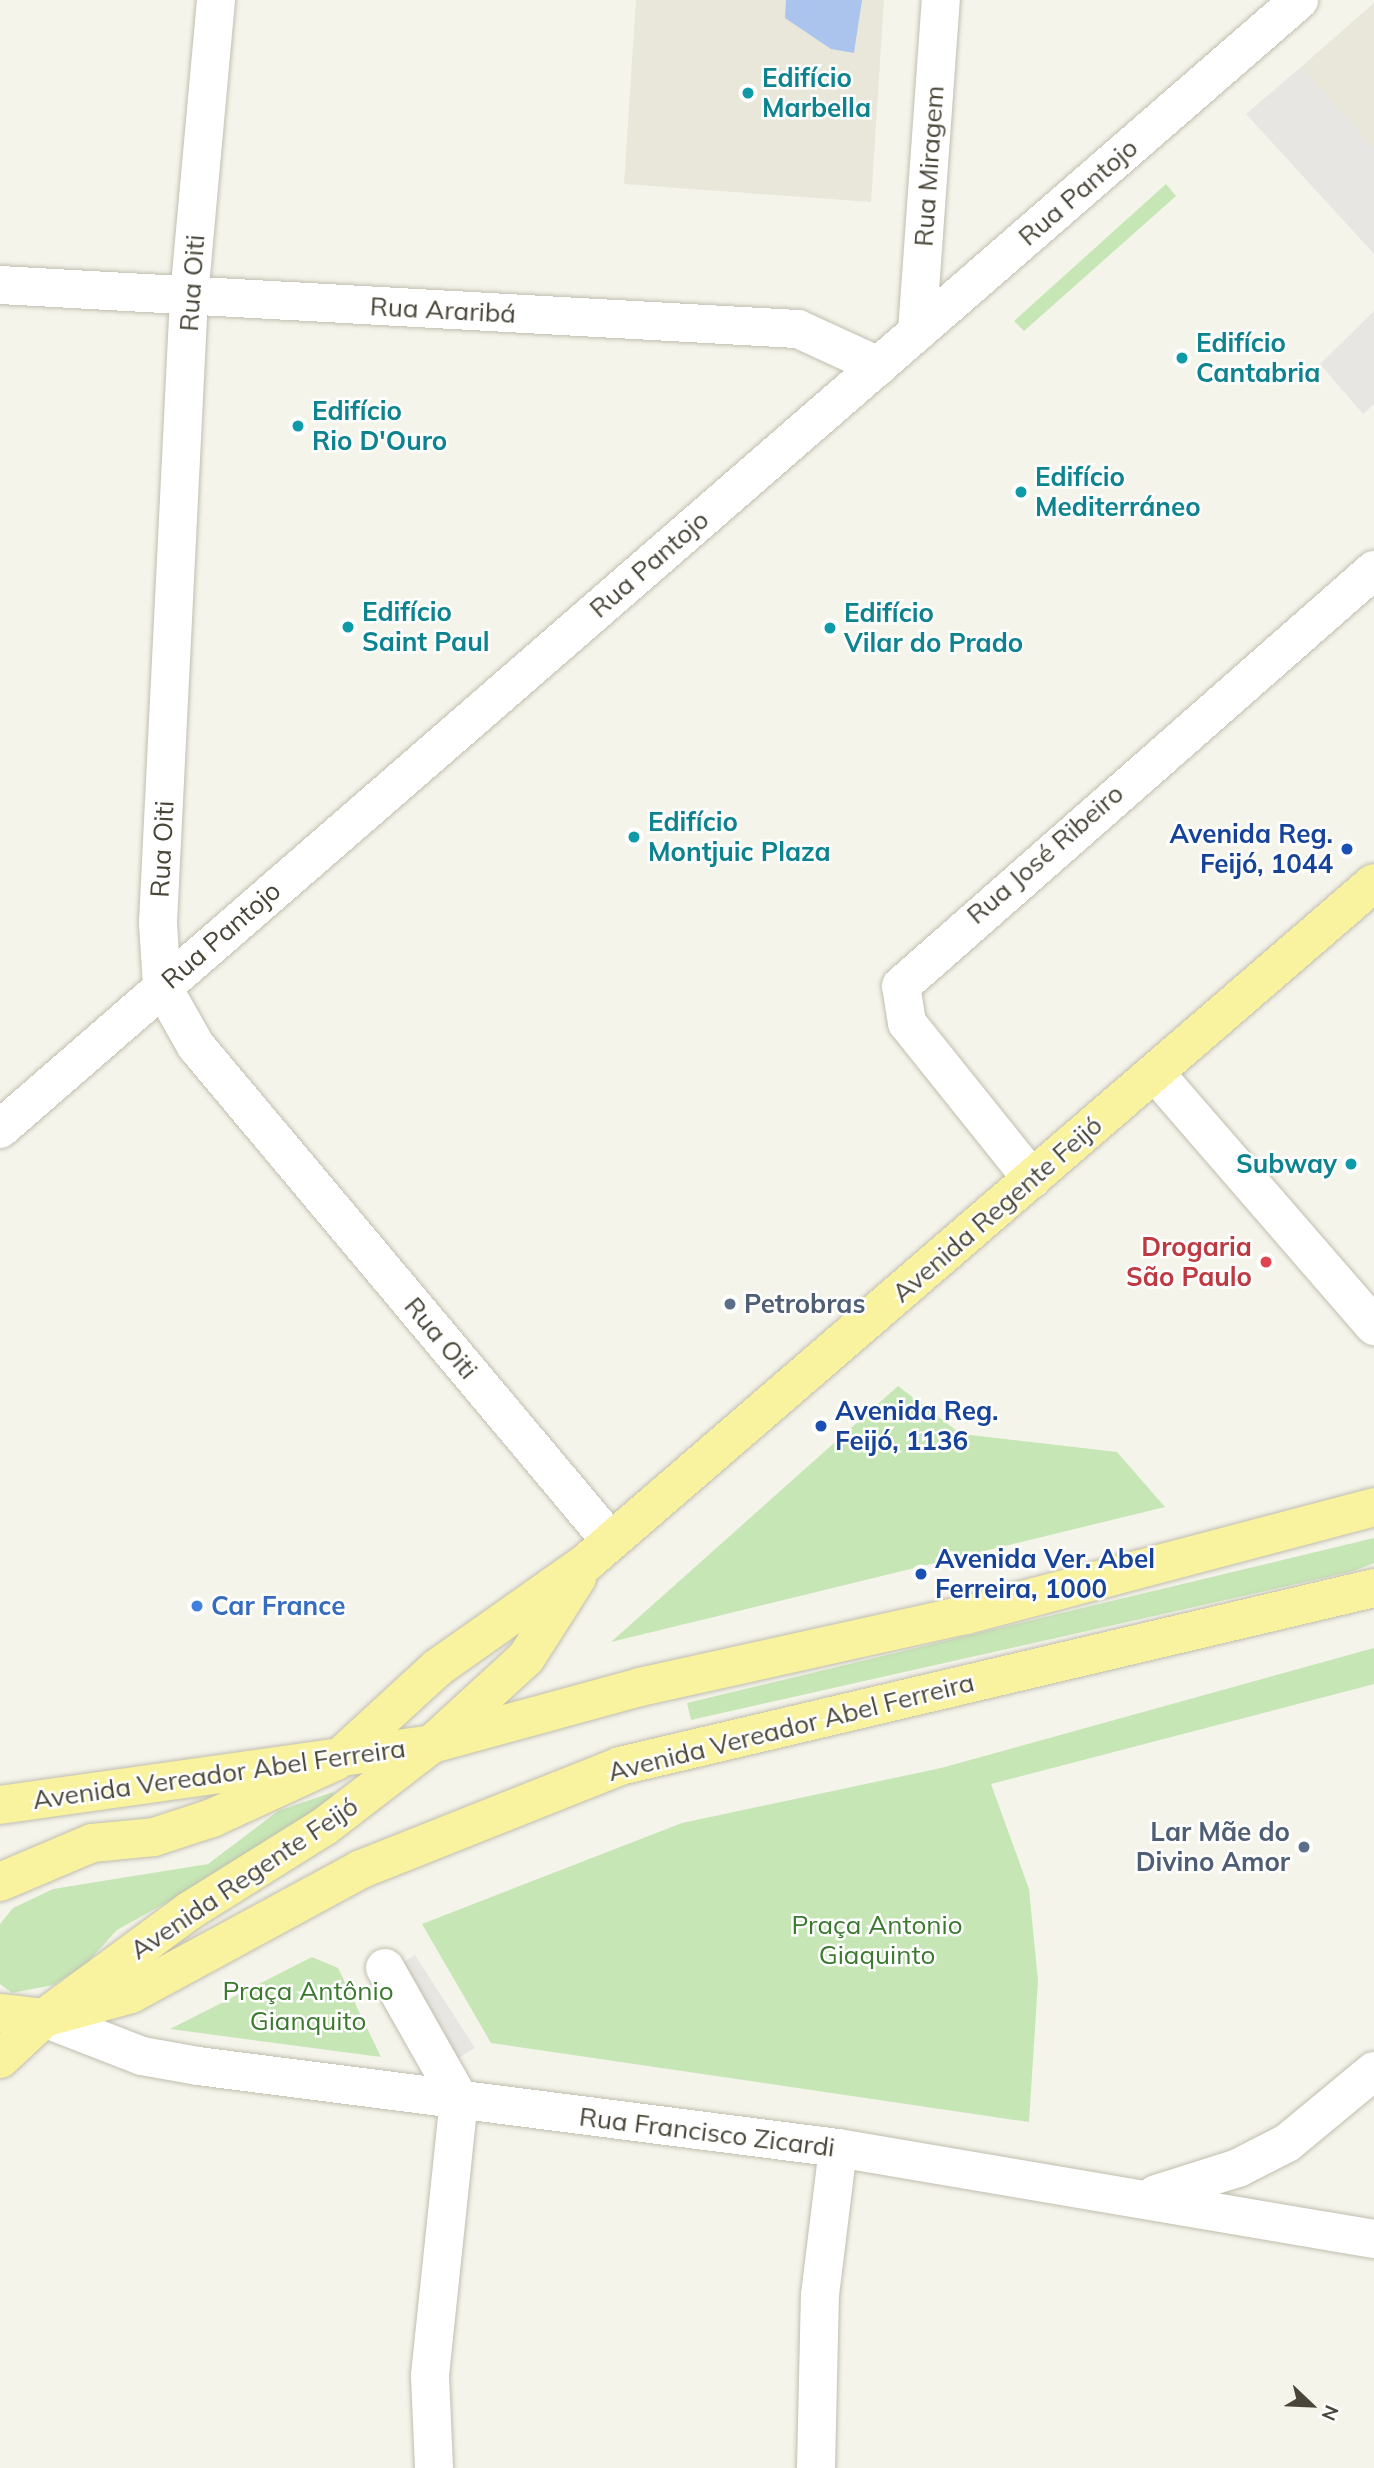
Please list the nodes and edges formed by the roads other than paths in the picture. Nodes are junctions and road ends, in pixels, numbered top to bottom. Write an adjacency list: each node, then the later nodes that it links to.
1 (216, 0): 5 (street, Rua Oiti)
2 (941, 0): 6 (street, Rua Miragem)
3 (1275, 7): 6 (street, Rua Pantojo)
4 (0, 285): 5 (street, Rua Araribá)
5 (189, 297): 7 (street, Rua Araribá); 10 (street, Rua Oiti)
6 (917, 332): 7 (street, Rua Pantojo)
7 (879, 366): 10 (street, Rua Pantojo)
8 (1374, 570): 13 (street, Rua José Ribeiro)
9 (1374, 883): 11 (main road, Avenida Regente Feijó)
10 (162, 986): 12 (street, Rua Pantojo); 16 (street, Rua Oiti)
11 (1155, 1073): 13 (main road, Avenida Regente Feijó); 14 (street)
12 (0, 1129)
13 (1032, 1179): 16 (main road, Avenida Regente Feijó)
14 (1374, 1326)
15 (1374, 1507): 18 (main road, Avenida Vereador Abel Ferreira)
16 (598, 1550): 18 (main road, Avenida Regente Feijó); 19 (main road, Avenida Regente Feijó)
17 (1374, 1588): 24 (main road, Avenida Vereador Abel Ferreira)
18 (432, 1744): 19 (main road, Avenida Vereador Abel Ferreira); 24 (main road, Avenida Regente Feijó)
19 (336, 1761): 20 (main road, Avenida Vereador Abel Ferreira); 21 (main road, Avenida Regente Feijó)
20 (0, 1805)
21 (0, 1882)
22 (385, 1968): 27 (street)
23 (0, 2013): 24 (main road, Avenida Vereador Abel Ferreira)
24 (44, 2018): 25 (main road, Avenida Regente Feijó); 27 (street, Rua Francisco Zicardi)
25 (0, 2059)
26 (1374, 2071): 29 (street)
27 (459, 2099): 28 (street, Rua Francisco Zicardi); 31 (street)
28 (838, 2148): 29 (street, Rua Francisco Zicardi); 32 (street)
29 (1151, 2196): 30 (street, Rua Francisco Zicardi)
30 (1374, 2239)
31 (434, 2468)
32 (816, 2468)

